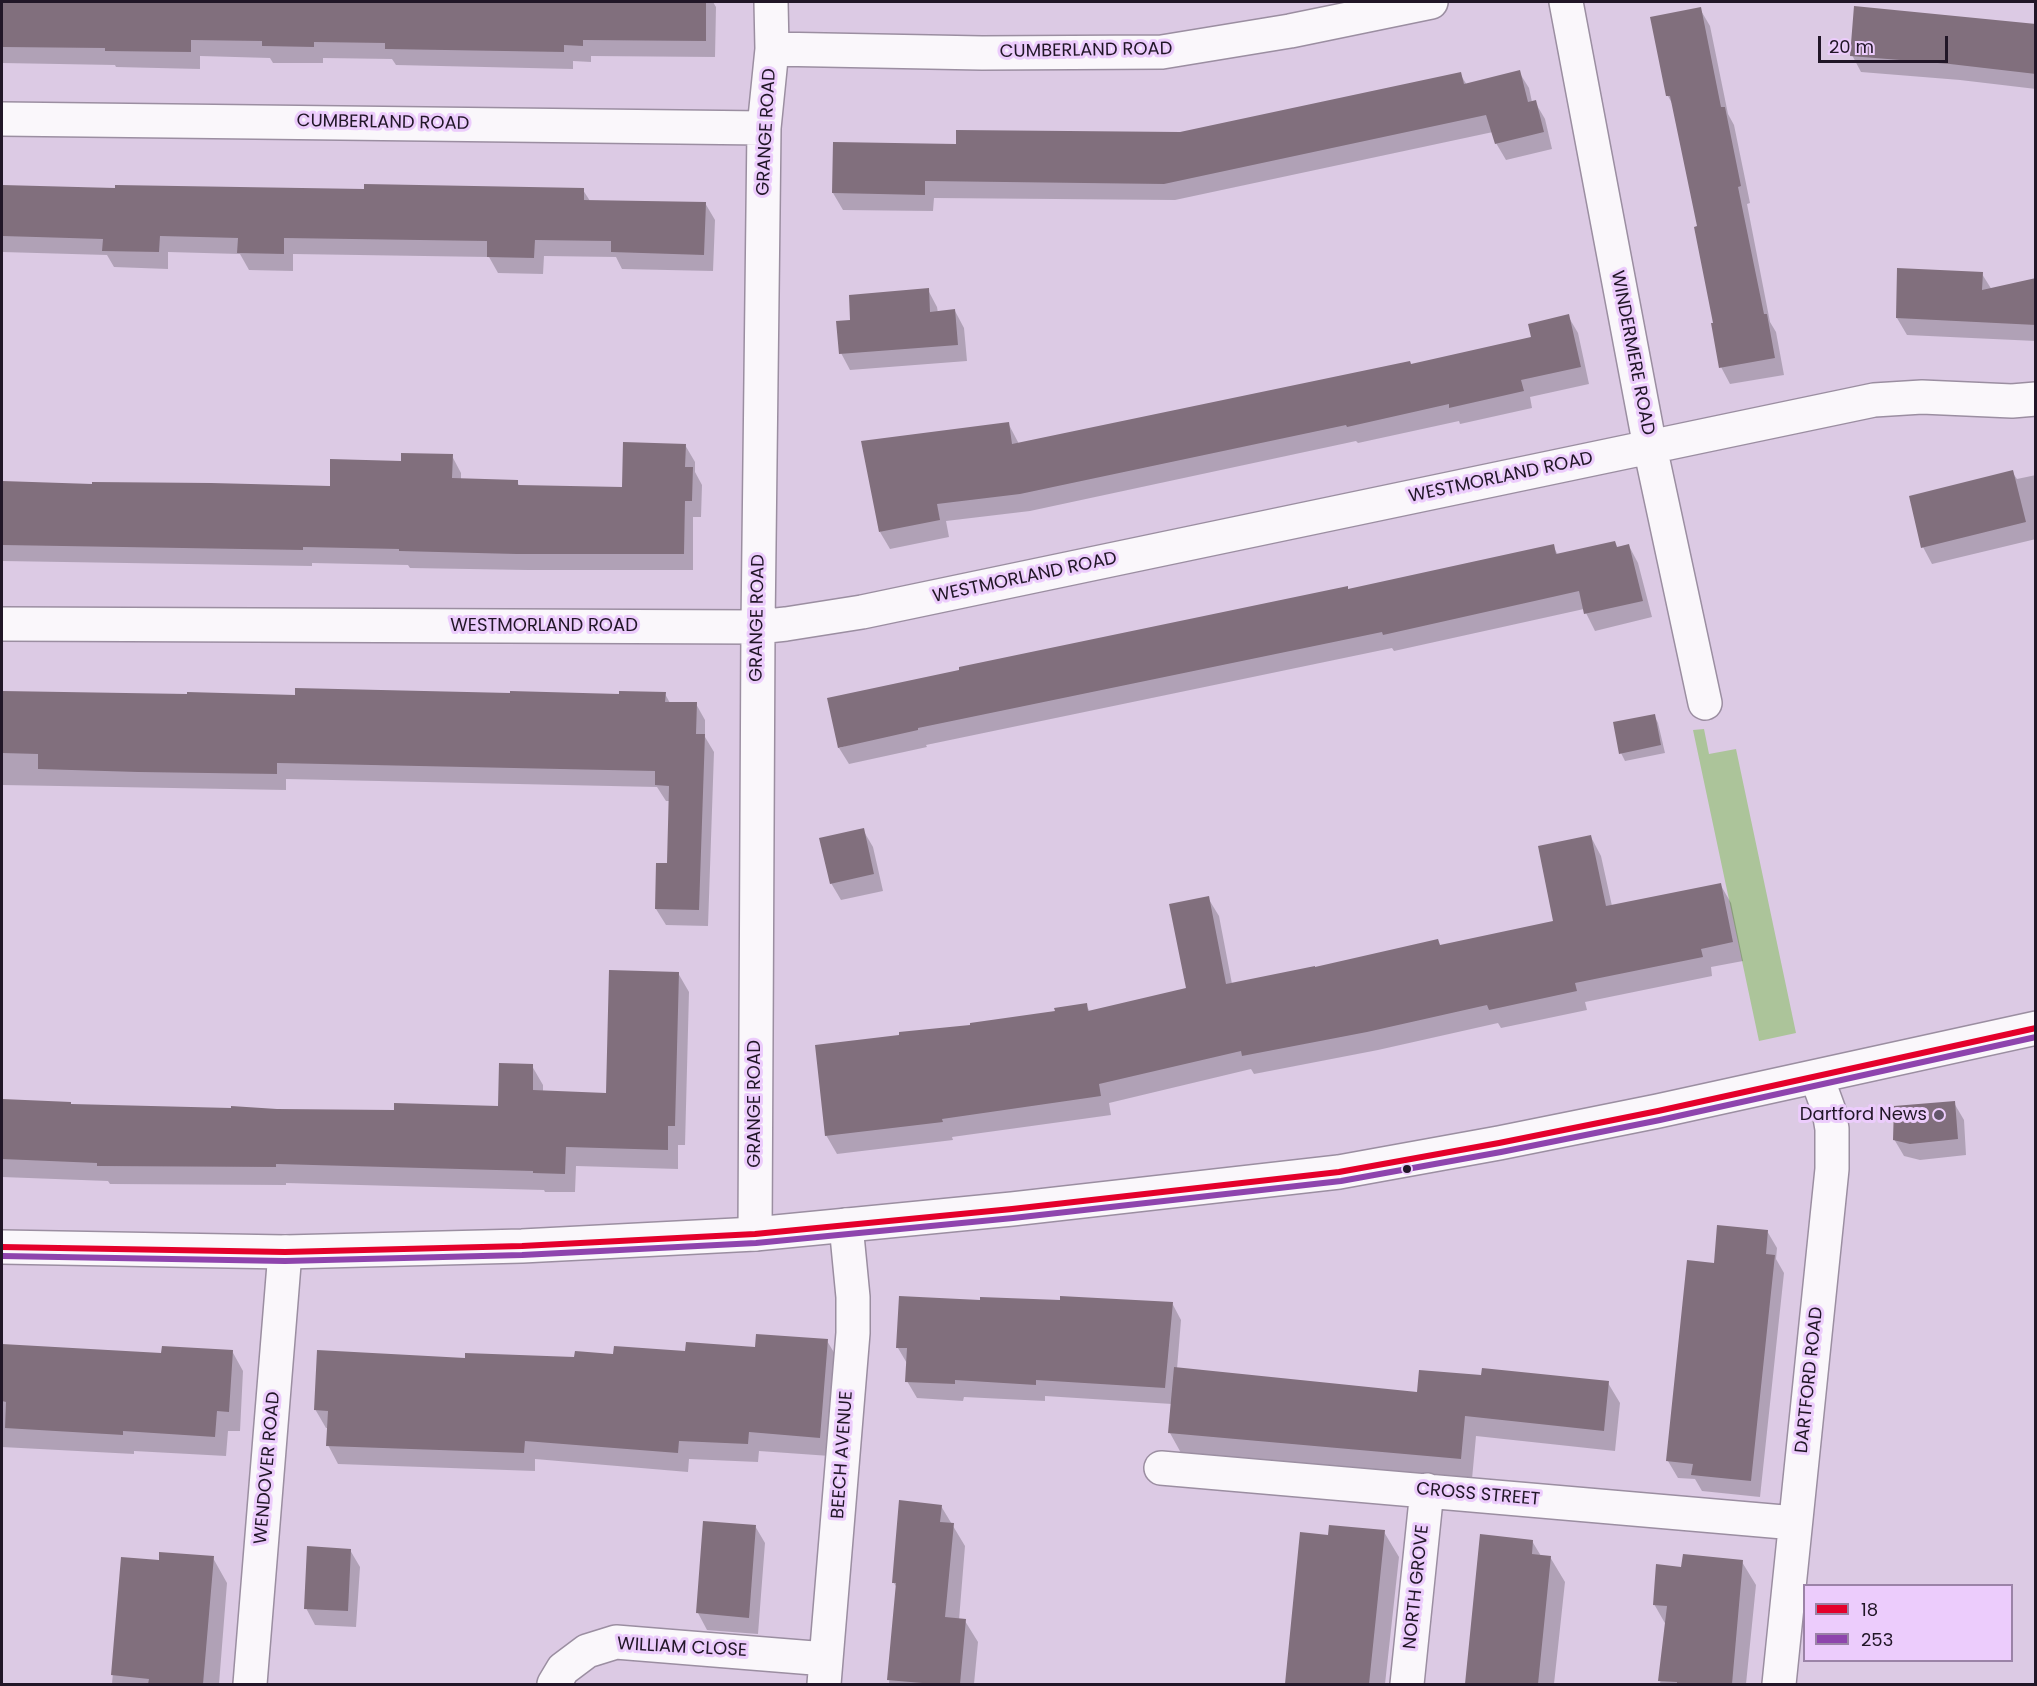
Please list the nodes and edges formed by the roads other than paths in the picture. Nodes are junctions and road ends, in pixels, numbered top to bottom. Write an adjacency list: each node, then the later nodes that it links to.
1 (771, 2): 4 (street, GRANGE ROAD)
2 (1431, 2): 4 (street, CUMBERLAND ROAD)
3 (1566, 2): 8 (street, WINDERMERE ROAD)
4 (772, 49): 6 (street, GRANGE ROAD)
5 (2, 119): 6 (street, CUMBERLAND ROAD)
6 (764, 128): 10 (street, GRANGE ROAD)
7 (2036, 399): 8 (street, WESTMORLAND ROAD)
8 (1650, 447): 10 (street, WESTMORLAND ROAD); 11 (street, WINDERMERE ROAD)
9 (2, 624): 10 (street, WESTMORLAND ROAD)
10 (758, 627): 15 (street, GRANGE ROAD)
11 (1705, 703)
12 (2036, 1028): 13 (street)
13 (1817, 1078): 14 (street); 20 (street, DARTFORD ROAD)
14 (846, 1225): 15 (street); 21 (street, BEECH AVENUE)
15 (755, 1234): 17 (street)
16 (2, 1247): 17 (street)
17 (285, 1252): 22 (street, WENDOVER ROAD)
18 (1161, 1468): 19 (street, CROSS STREET)
19 (1427, 1490): 20 (street, CROSS STREET); 24 (street, NORTH GROVE)
20 (1795, 1522): 25 (street, DARTFORD ROAD)
21 (825, 1672): 23 (street, WILLIAM CLOSE)
22 (250, 1684)
23 (554, 1684)
24 (1407, 1684)
25 (1779, 1684)

